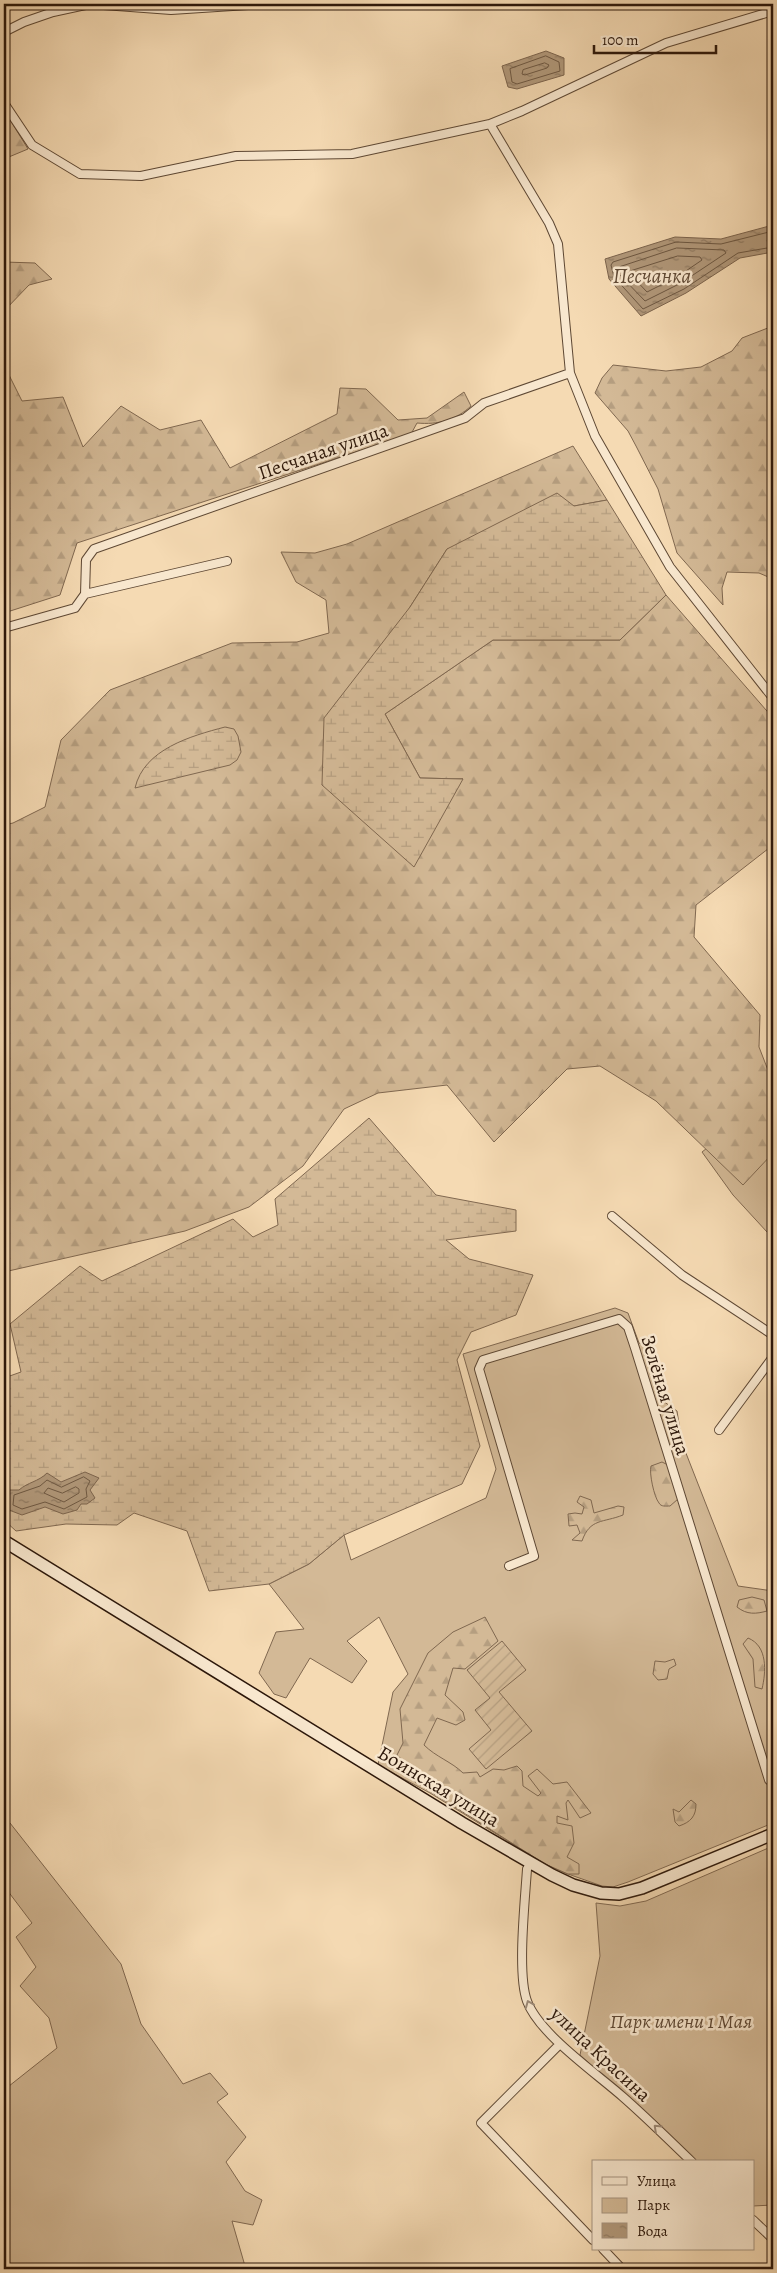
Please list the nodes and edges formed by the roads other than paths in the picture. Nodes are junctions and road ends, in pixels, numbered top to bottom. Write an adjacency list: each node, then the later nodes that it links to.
1 (264, 4): 3 (street)
2 (773, 11): 5 (street)
3 (4, 32)
4 (4, 103): 5 (street)
5 (490, 124): 6 (street)
6 (570, 373): 8 (street, Песчаная улица); 10 (street)
7 (227, 561): 8 (street)
8 (85, 594): 9 (street)
9 (4, 628)
10 (773, 698)
11 (612, 1216): 12 (street)
12 (773, 1335)
13 (773, 1357): 14 (street)
14 (719, 1430)
15 (4, 1541): 19 (street, Боинская улица)
16 (509, 1566): 17 (street, Зелёная улица)
17 (773, 1783)
18 (773, 1834): 19 (street, Боинская улица)
19 (530, 1864): 20 (street, улица Красина, one-way to 19)
20 (560, 2044): 21 (street, улица Красина, one-way to 20); 23 (street)
21 (690, 2160)
22 (754, 2221): 24 (street)
23 (592, 2239)
24 (773, 2239)
25 (603, 2250): 26 (street)
26 (622, 2269)

